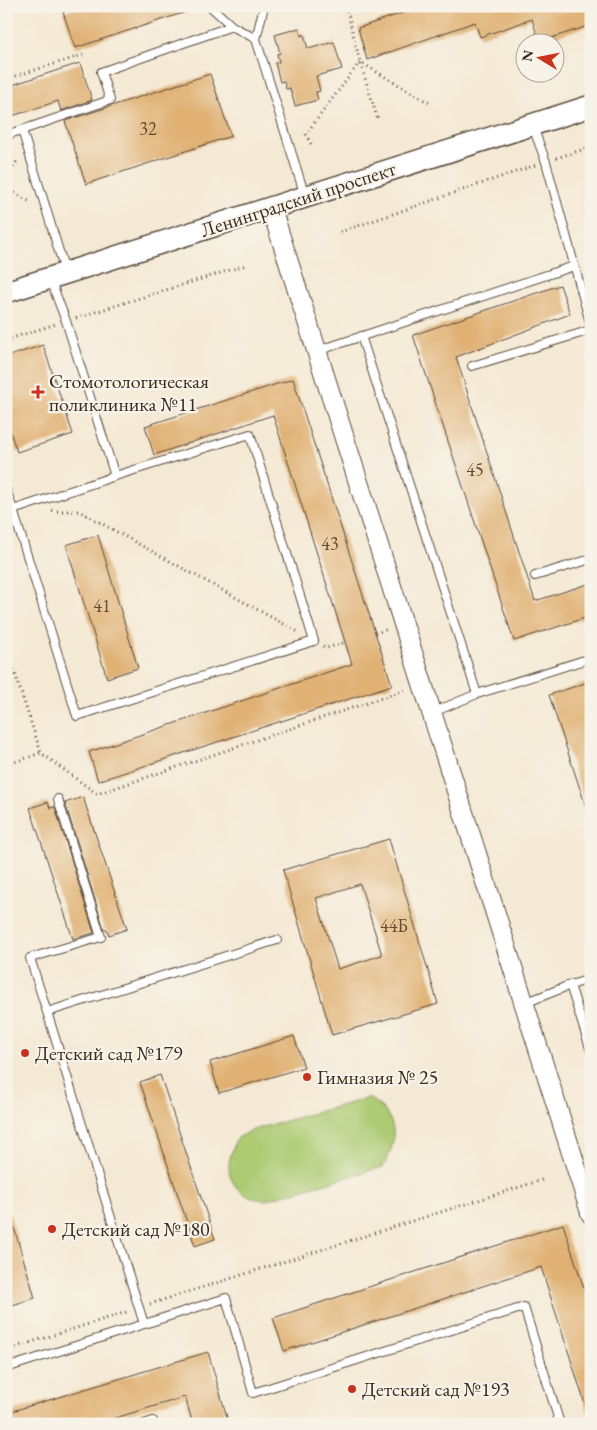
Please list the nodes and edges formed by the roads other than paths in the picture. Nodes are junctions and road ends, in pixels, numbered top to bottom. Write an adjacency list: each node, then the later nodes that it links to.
1 (210, 6): 3 (lane)
2 (264, 6): 4 (lane)
3 (232, 26): 4 (lane); 7 (lane)
4 (256, 39): 9 (lane)
5 (591, 106): 6 (main road, Ленинградский проспект)
6 (533, 125): 9 (main road, Ленинградский проспект); 11 (lane)
7 (22, 130): 8 (lane); 12 (lane)
8 (6, 135)
9 (305, 196): 10 (main road, Ленинградский проспект)
10 (271, 207): 12 (main road, Ленинградский проспект); 18 (street)
11 (574, 266): 15 (lane); 17 (lane)
12 (58, 276): 13 (main road, Ленинградский проспект); 20 (lane)
13 (6, 292)
14 (591, 293): 15 (lane)
15 (582, 296): 16 (lane)
16 (591, 328): 19 (lane)
17 (361, 336): 18 (lane); 26 (lane)
18 (317, 351): 27 (street)
19 (472, 366)
20 (116, 476): 22 (lane); 22 (lane)
21 (6, 489): 22 (lane)
22 (13, 510)
23 (591, 559): 24 (lane)
24 (536, 576)
25 (591, 658): 26 (lane)
26 (476, 694): 27 (lane)
27 (432, 713): 32 (street)
28 (58, 799): 33 (lane)
29 (277, 940): 33 (lane)
30 (591, 979): 31 (lane)
31 (570, 985): 32 (lane); 34 (lane)
32 (524, 1004): 35 (street)
33 (46, 1012): 36 (lane)
34 (591, 1051)
35 (591, 1214)
36 (144, 1324): 37 (lane); 40 (lane)
37 (6, 1368)
38 (144, 1424): 39 (lane)
39 (154, 1424)
40 (560, 1424)

